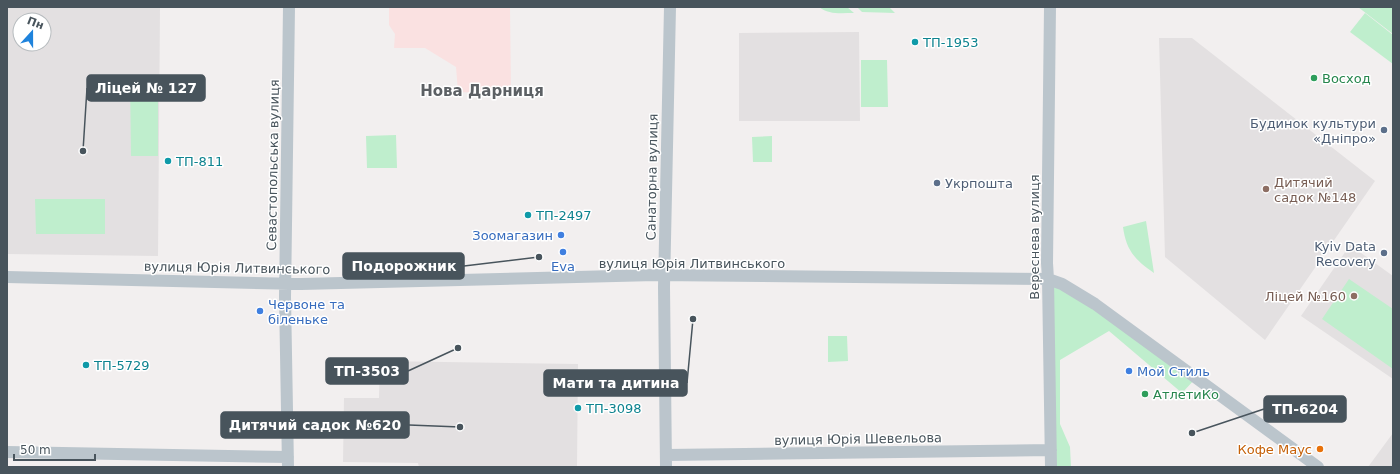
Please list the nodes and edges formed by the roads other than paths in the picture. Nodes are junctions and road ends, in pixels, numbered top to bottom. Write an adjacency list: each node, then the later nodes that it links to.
1 (289, 7): 7 (street, Севастопольська вулиця)
2 (670, 7): 4 (street, Санаторна вулиця)
3 (1050, 7): 6 (street, Вереснева вулиця)
4 (665, 275): 6 (street, вулиця Юрія Литвинського); 7 (street, вулиця Юрія Литвинського); 10 (street, Санаторна вулиця)
5 (7, 277): 7 (street, вулиця Юрія Литвинського)
6 (1048, 279): 8 (street, Вереснева вулиця); 13 (street, вулиця Юрія Литвинського)
7 (286, 284): 11 (street, Севастопольська вулиця)
8 (1051, 450): 10 (street, вулиця Юрія Шевельова); 12 (street, Вереснева вулиця)
9 (7, 452): 11 (street)
10 (666, 461)
11 (288, 462)
12 (1051, 467)
13 (1318, 467)

